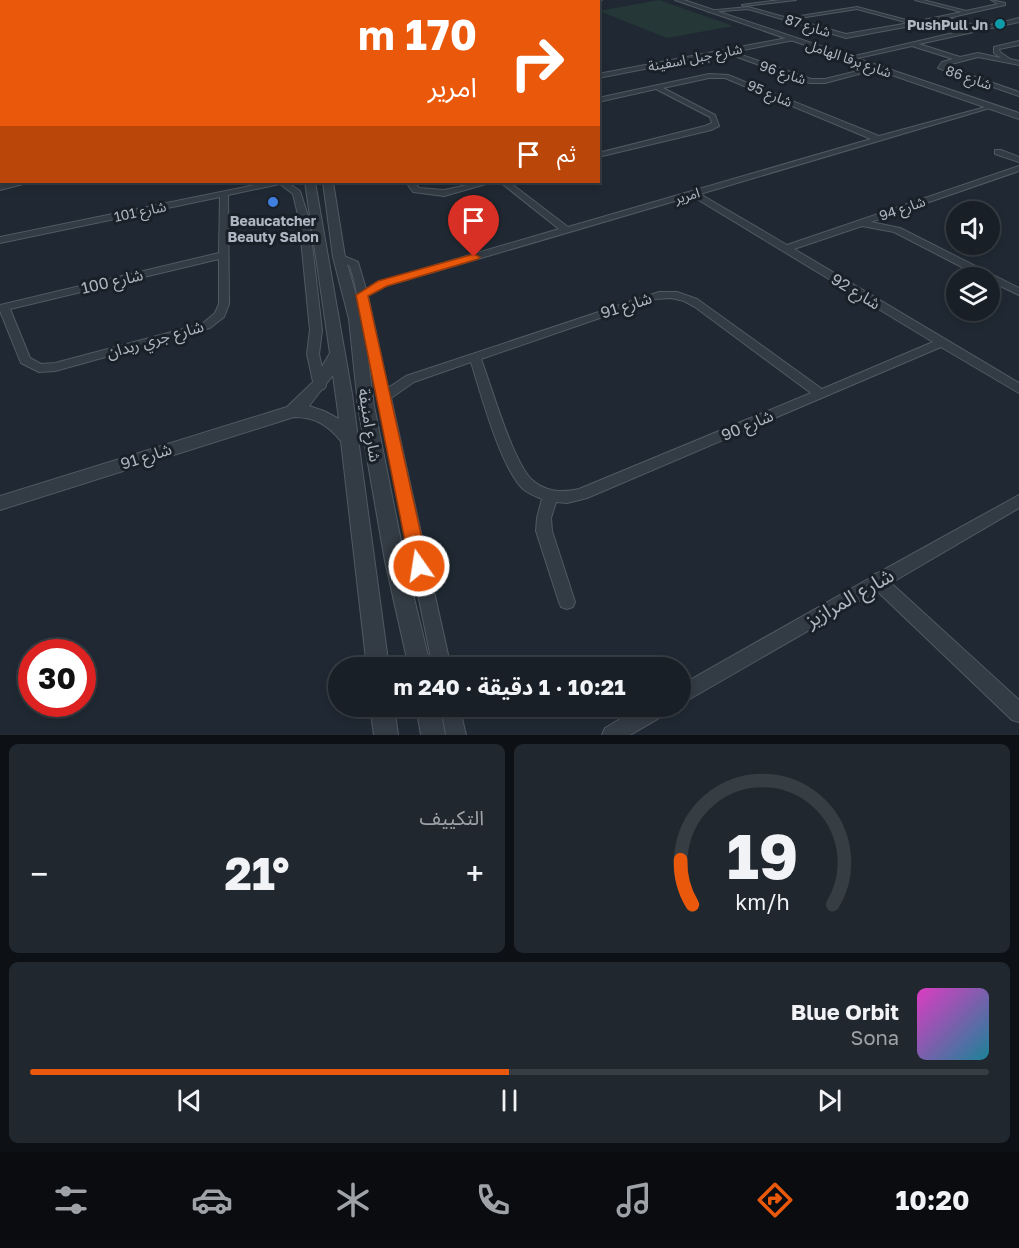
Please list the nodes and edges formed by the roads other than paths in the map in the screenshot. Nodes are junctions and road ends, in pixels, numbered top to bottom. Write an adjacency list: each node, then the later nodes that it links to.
1 (344, 0): 2 (street)
2 (363, 0)
3 (678, 0): 7 (street, شارع برقا الهامل)
4 (794, 0): 7 (street, شارع 87)
5 (917, 0): 8 (street)
6 (993, 0): 8 (street, شارع 87)
7 (707, 10): 9 (street, شارع 87); 14 (street, شارع برقا الهامل)
8 (968, 12): 10 (street, شارع 87)
9 (786, 18): 12 (street); 12 (street, شارع 87)
10 (942, 18): 12 (street, شارع 87); 13 (street, شارع 87)
11 (1019, 20): 13 (street)
12 (915, 23)
13 (982, 28): 16 (street)
14 (792, 39): 17 (street, شارع جبل اسفينة); 18 (street, شارع برقا الهامل)
15 (1019, 43): 20 (street, شارع 86)
16 (912, 44): 18 (street); 19 (street, شارع 86)
17 (725, 51): 22 (street, شارع 96); 23 (street, شارع جبل اسفينة)
18 (849, 58): 22 (street, شارع برقا الهامل)
19 (960, 59): 20 (street, شارع 86); 25 (street, شارع 86)
20 (1008, 59): 21 (street)
21 (1019, 63)
22 (878, 68): 27 (street, شارع برقا الهامل)
23 (600, 76)
24 (657, 87): 26 (street, شارع 95); 29 (street, شارع 95); 31 (street)
25 (1019, 94)
26 (600, 100)
27 (992, 106): 28 (street, شارع برقا الهامل); 29 (street, امرير)
28 (1019, 116)
29 (879, 139): 44 (street, امرير)
30 (998, 152): 32 (street)
31 (600, 155)
32 (1019, 160)
33 (1019, 168): 47 (street, شارع 94)
34 (22, 183): 42 (street)
35 (276, 183): 43 (street, شارع 101)
36 (282, 183): 45 (street)
37 (310, 183): 46 (street, شارع امنيفة)
38 (328, 183): 52 (street, شارع امنيفة)
39 (411, 183): 40 (street)
40 (484, 183)
41 (505, 183): 48 (street)
42 (0, 187)
43 (224, 193): 49 (street, شارع 101); 51 (street, شارع جري ربدان)
44 (693, 193): 48 (street, امرير); 50 (street, شارع 92)
45 (298, 198): 46 (street); 62 (street)
46 (313, 209): 58 (street, شارع امنيفة)
47 (862, 222): 50 (street, شارع 94); 53 (street)
48 (566, 230): 54 (street, امرير)
49 (0, 240)
50 (786, 249): 57 (street, شارع 92)
51 (224, 255): 55 (street, شارع 100); 55 (street, شارع جري ربدان)
52 (339, 257): 54 (street); 56 (street, شارع امنيفة)
53 (1019, 292)
54 (362, 294): 56 (street); 60 (street)
55 (2, 307)
56 (356, 326): 74 (street, شارع امنيفة)
57 (942, 343): 63 (street, شارع 92); 64 (street, شارع 90)
58 (336, 355): 62 (street, شارع 91); 67 (street, شارع امنيفة)
59 (474, 357): 61 (street, شارع 91); 64 (street, شارع 91); 68 (street)
60 (381, 380): 61 (street, شارع 91); 65 (street)
61 (411, 380): 65 (street, شارع 91)
62 (320, 386): 66 (street, شارع 91)
63 (1019, 389)
64 (821, 394): 68 (street, شارع 90)
65 (385, 396): 75 (street)
66 (293, 411): 67 (street, شارع 91); 70 (street, شارع 91)
67 (350, 440): 73 (street, شارع امنيفة)
68 (550, 496): 72 (street)
69 (1019, 501): 71 (street, شارع المرازيز)
70 (0, 503)
71 (877, 580): 76 (street, شارع المرازيز); 77 (street)
72 (567, 602)
73 (377, 657)
74 (417, 657)
75 (440, 657)
76 (691, 689)
77 (1019, 713)
78 (384, 717): 83 (street)
79 (433, 717): 82 (street)
80 (446, 717): 82 (street)
81 (642, 717): 84 (street)
82 (441, 734)
83 (386, 735)
84 (612, 735)

